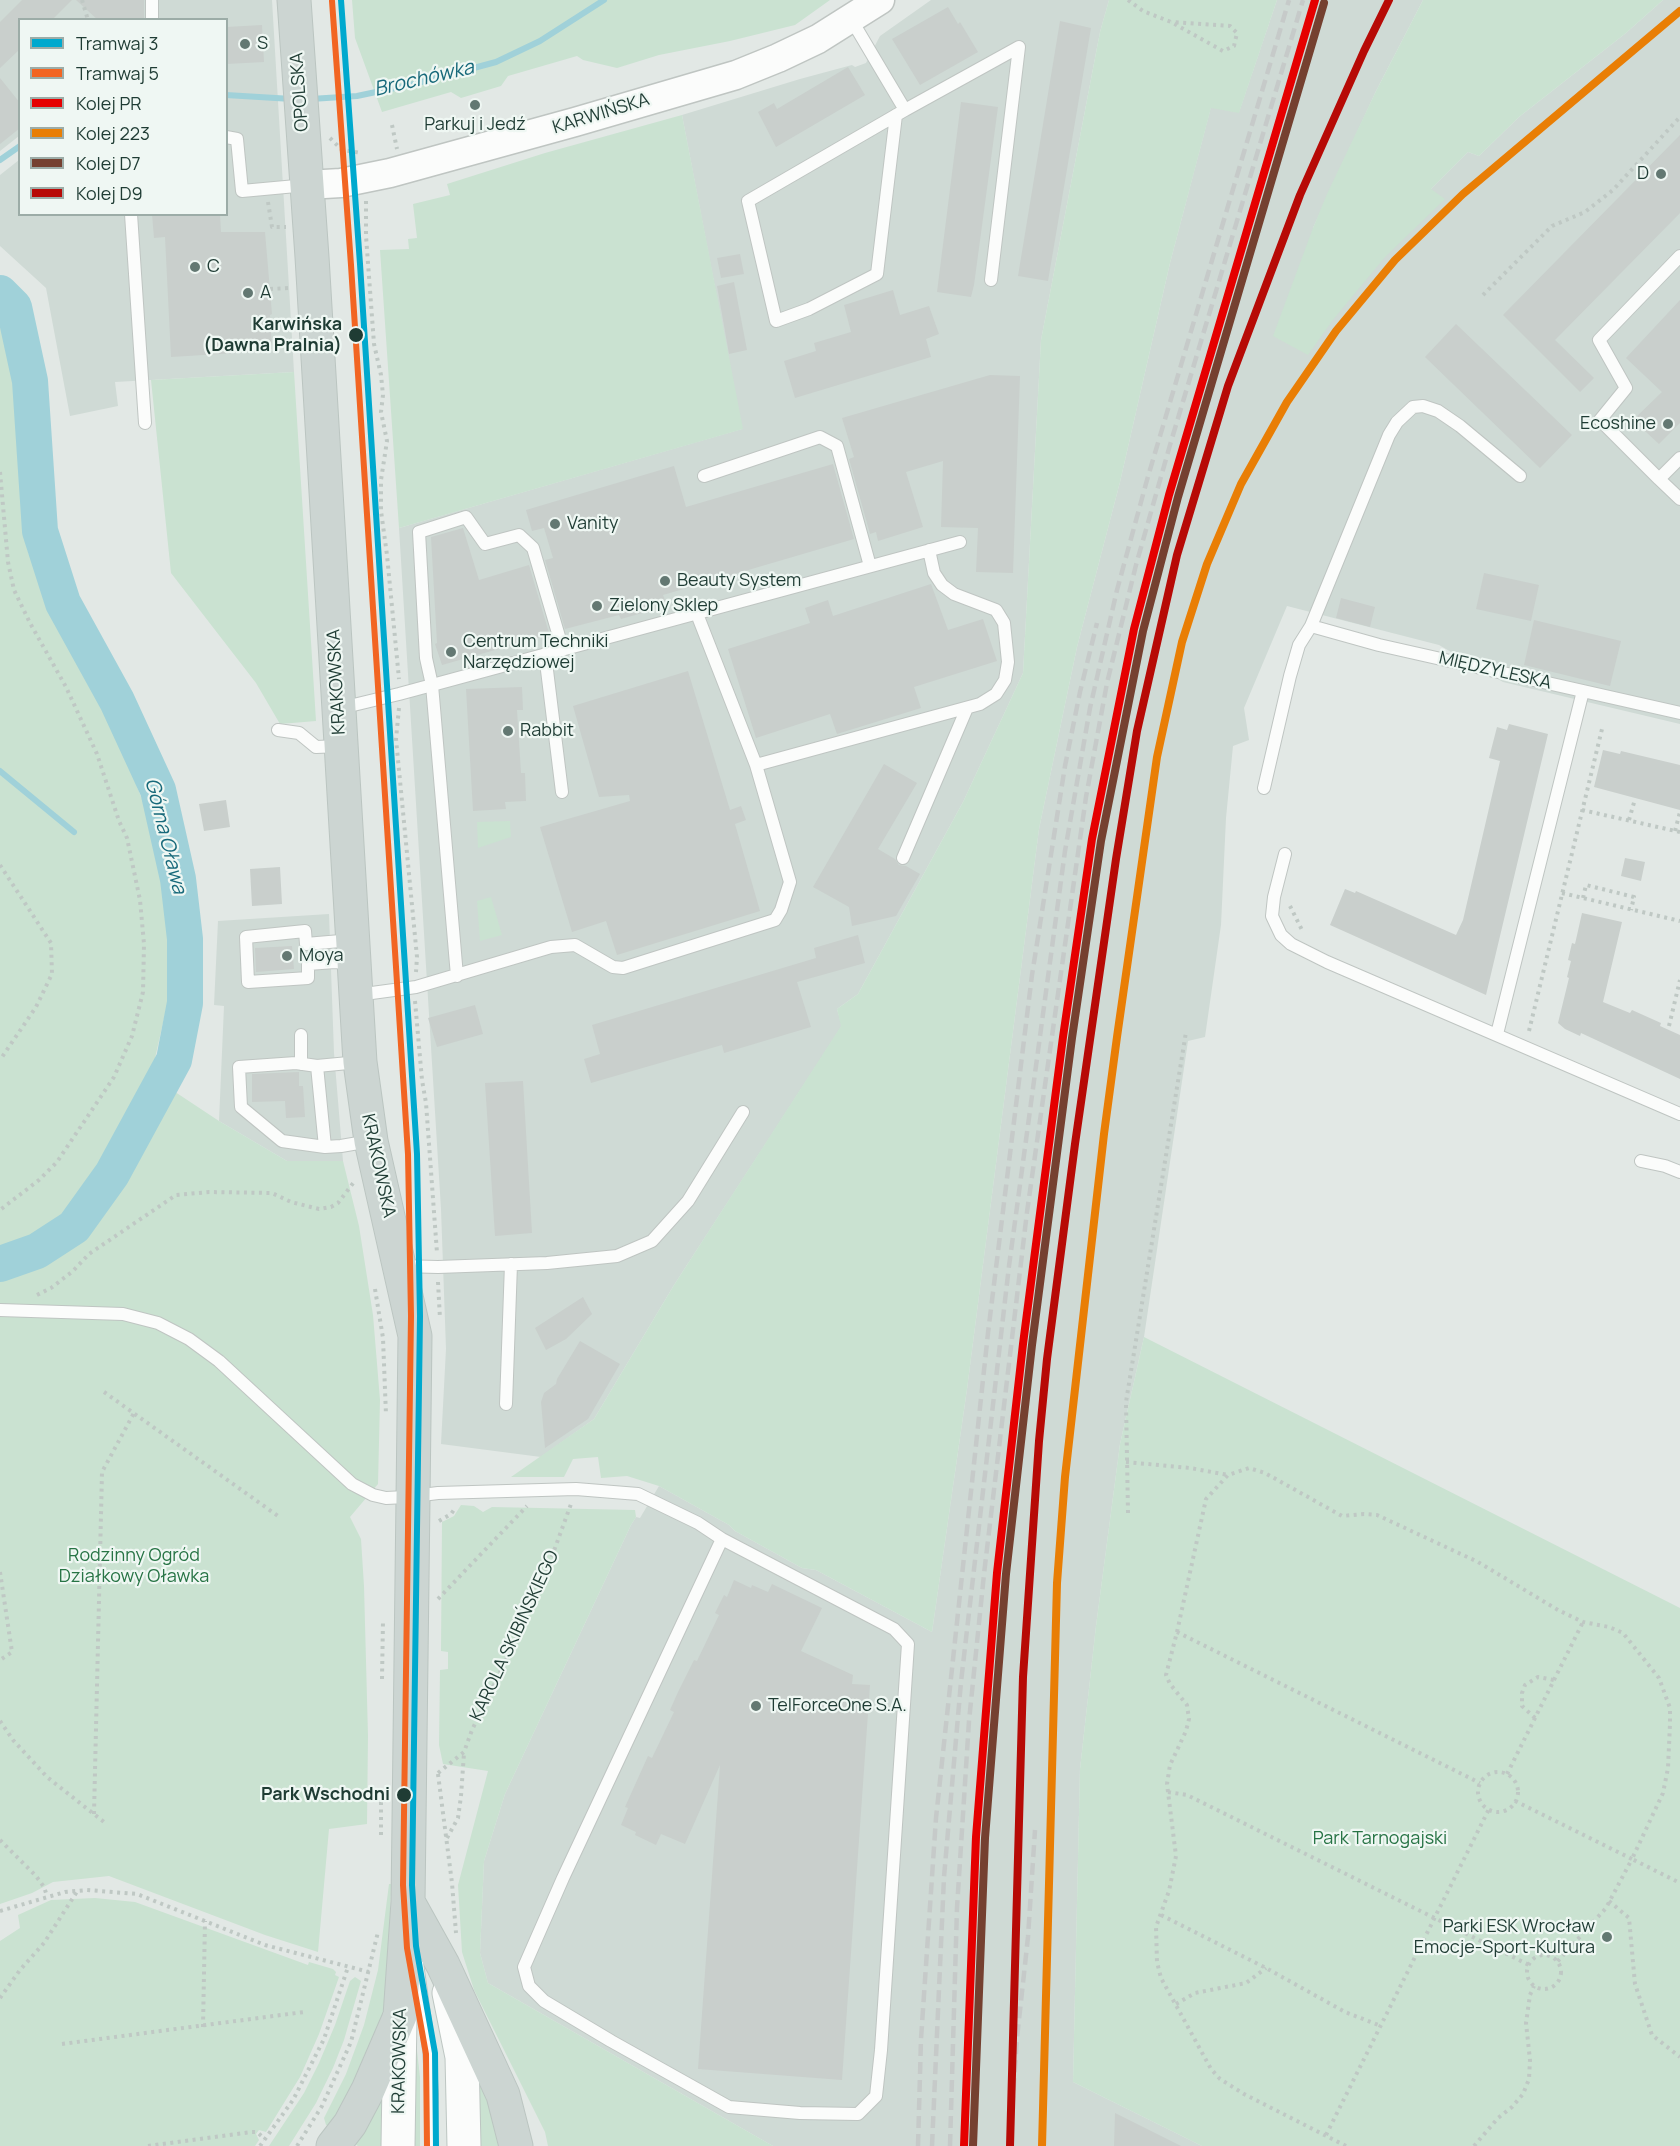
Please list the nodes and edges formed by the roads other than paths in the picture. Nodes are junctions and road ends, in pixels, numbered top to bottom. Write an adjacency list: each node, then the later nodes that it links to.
1 (152, 0): 4 (lane)
2 (294, 0): 8 (main road, OPOLSKA)
3 (880, 0): 5 (street, KARWIŃSKA)
4 (152, 18)
5 (851, 19): 6 (lane); 8 (street, KARWIŃSKA)
6 (901, 112): 6 (lane); 11 (lane)
7 (228, 137): 8 (lane)
8 (306, 185): 28 (main road, KRAKOWSKA)
9 (131, 216): 12 (lane)
10 (1680, 256): 16 (lane)
11 (991, 280)
12 (145, 423)
13 (1680, 458): 16 (lane)
14 (704, 476): 20 (lane)
15 (1520, 476): 22 (lane)
16 (1659, 479): 17 (lane)
17 (1680, 499)
18 (960, 542): 19 (lane)
19 (929, 550): 20 (lane); 27 (lane)
20 (870, 566): 21 (lane)
21 (697, 614): 23 (lane); 32 (lane)
22 (1311, 626): 26 (lane, MIĘDZYLESKA); 33 (lane)
23 (563, 650): 24 (lane); 25 (lane)
24 (545, 654): 25 (lane); 34 (lane)
25 (432, 685): 28 (lane); 40 (lane)
26 (1583, 691): 29 (lane, MIĘDZYLESKA); 41 (lane)
27 (967, 708): 32 (lane); 36 (lane)
28 (339, 709): 31 (main road, KRAKOWSKA)
29 (1680, 713)
30 (278, 730): 31 (lane)
31 (341, 746): 39 (main road, KRAKOWSKA)
32 (756, 765): 40 (lane)
33 (1264, 788)
34 (562, 792)
35 (1284, 854): 41 (lane)
36 (903, 858)
37 (306, 944): 38 (lane); 38 (lane); 39 (lane)
38 (308, 964): 39 (lane)
39 (355, 967): 40 (lane); 43 (main road, KRAKOWSKA)
40 (457, 976)
41 (1497, 1034): 47 (lane)
42 (301, 1035): 44 (lane)
43 (360, 1062): 45 (lane); 48 (main road, KRAKOWSKA)
44 (301, 1064): 45 (lane); 49 (lane)
45 (317, 1066): 49 (lane)
46 (743, 1112): 52 (lane)
47 (1680, 1114)
48 (371, 1141): 49 (lane); 53 (main road, KRAKOWSKA)
49 (325, 1147)
50 (1641, 1161): 51 (lane)
51 (1680, 1172)
52 (511, 1264): 53 (lane); 55 (lane)
53 (387, 1274): 56 (main road, KRAKOWSKA)
54 (0, 1310): 56 (lane)
55 (506, 1404)
56 (413, 1496): 57 (lane); 58 (main road, KRAKOWSKA)
57 (722, 1539): 57 (lane)
58 (408, 1902): 59 (main road); 60 (main road, KRAKOWSKA); 63 (lane)
59 (443, 1965): 64 (main road); 65 (main road)
60 (400, 2016): 61 (main road); 62 (main road, KRAKOWSKA)
61 (333, 2146)
62 (398, 2146)
63 (431, 2146)
64 (464, 2146)
65 (516, 2146)

